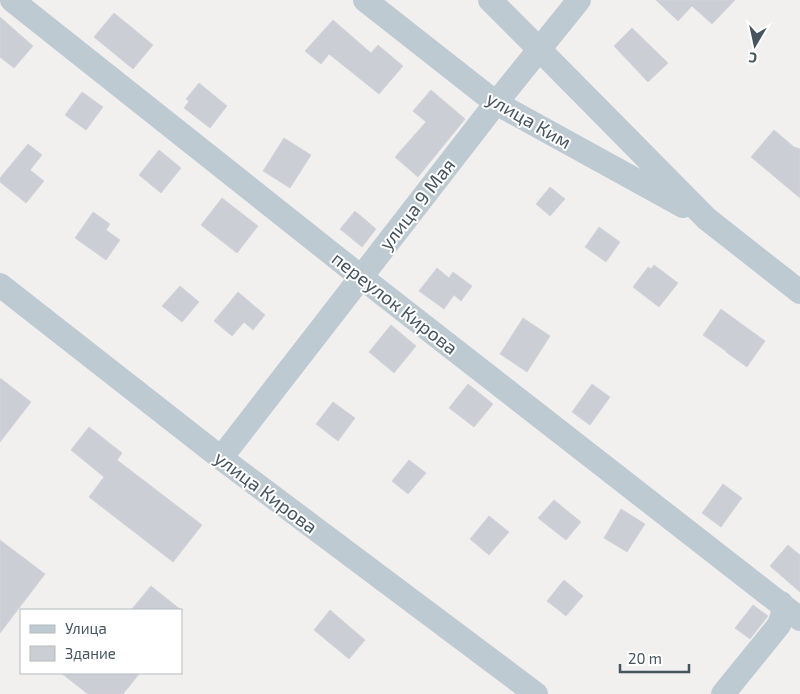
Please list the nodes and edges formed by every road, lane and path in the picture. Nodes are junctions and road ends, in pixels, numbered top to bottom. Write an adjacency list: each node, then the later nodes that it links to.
1 (12, 0): 8 (street, переулок Кирова)
2 (365, 0): 6 (street, улица Ким)
3 (490, 0): 5 (street, улица Ким)
4 (579, 0): 5 (street, улица 9 Мая)
5 (539, 49): 6 (street, улица 9 Мая); 7 (street, улица Ким)
6 (496, 103): 7 (street, улица Ким); 8 (street, улица 9 Мая)
7 (707, 219): 10 (street, улица Ким)
8 (361, 277): 11 (street, улица 9 Мая); 12 (street, переулок Кирова)
9 (0, 285): 11 (street, улица Кирова)
10 (800, 292)
11 (221, 458): 14 (street, улица Кирова)
12 (781, 603): 13 (street, переулок Кирова); 15 (street)
13 (800, 619)
14 (536, 694)
15 (723, 694)

